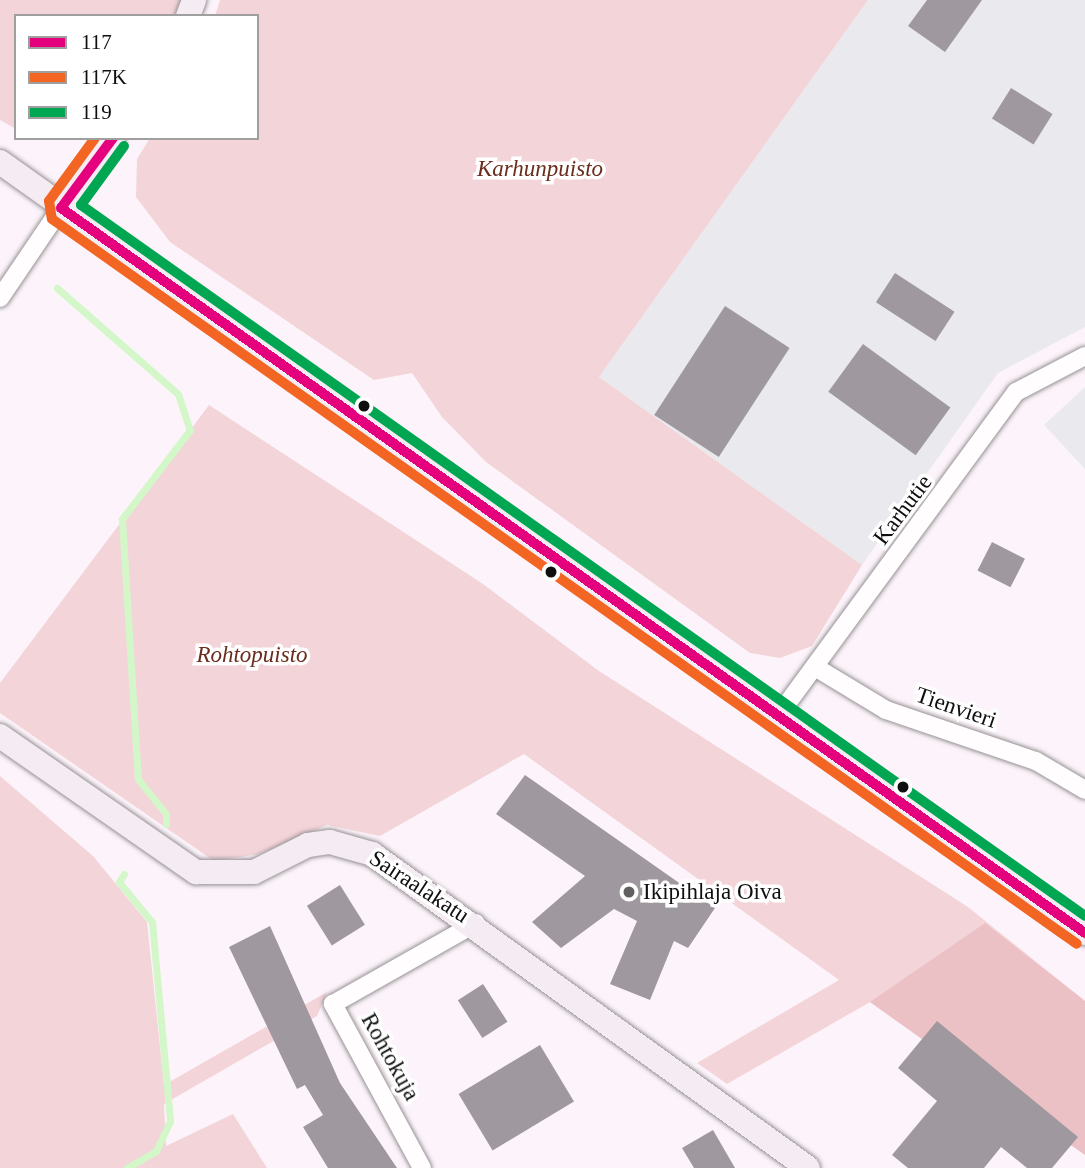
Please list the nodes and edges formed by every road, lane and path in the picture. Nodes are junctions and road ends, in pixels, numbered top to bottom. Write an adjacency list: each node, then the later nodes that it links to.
1 (112, 140): 3 (main road)
2 (0, 162): 3 (main road)
3 (61, 208): 4 (street); 7 (main road)
4 (0, 298)
5 (1085, 356): 6 (street, Karhutie)
6 (815, 667): 7 (street, Karhutie); 9 (street, Tienvieri)
7 (778, 716): 11 (main road)
8 (0, 736): 10 (main road, Sairaalakatu)
9 (1085, 790)
10 (476, 923): 12 (street, Rohtokuja); 13 (main road, Sairaalakatu)
11 (1085, 933)
12 (422, 1168)
13 (808, 1168)

